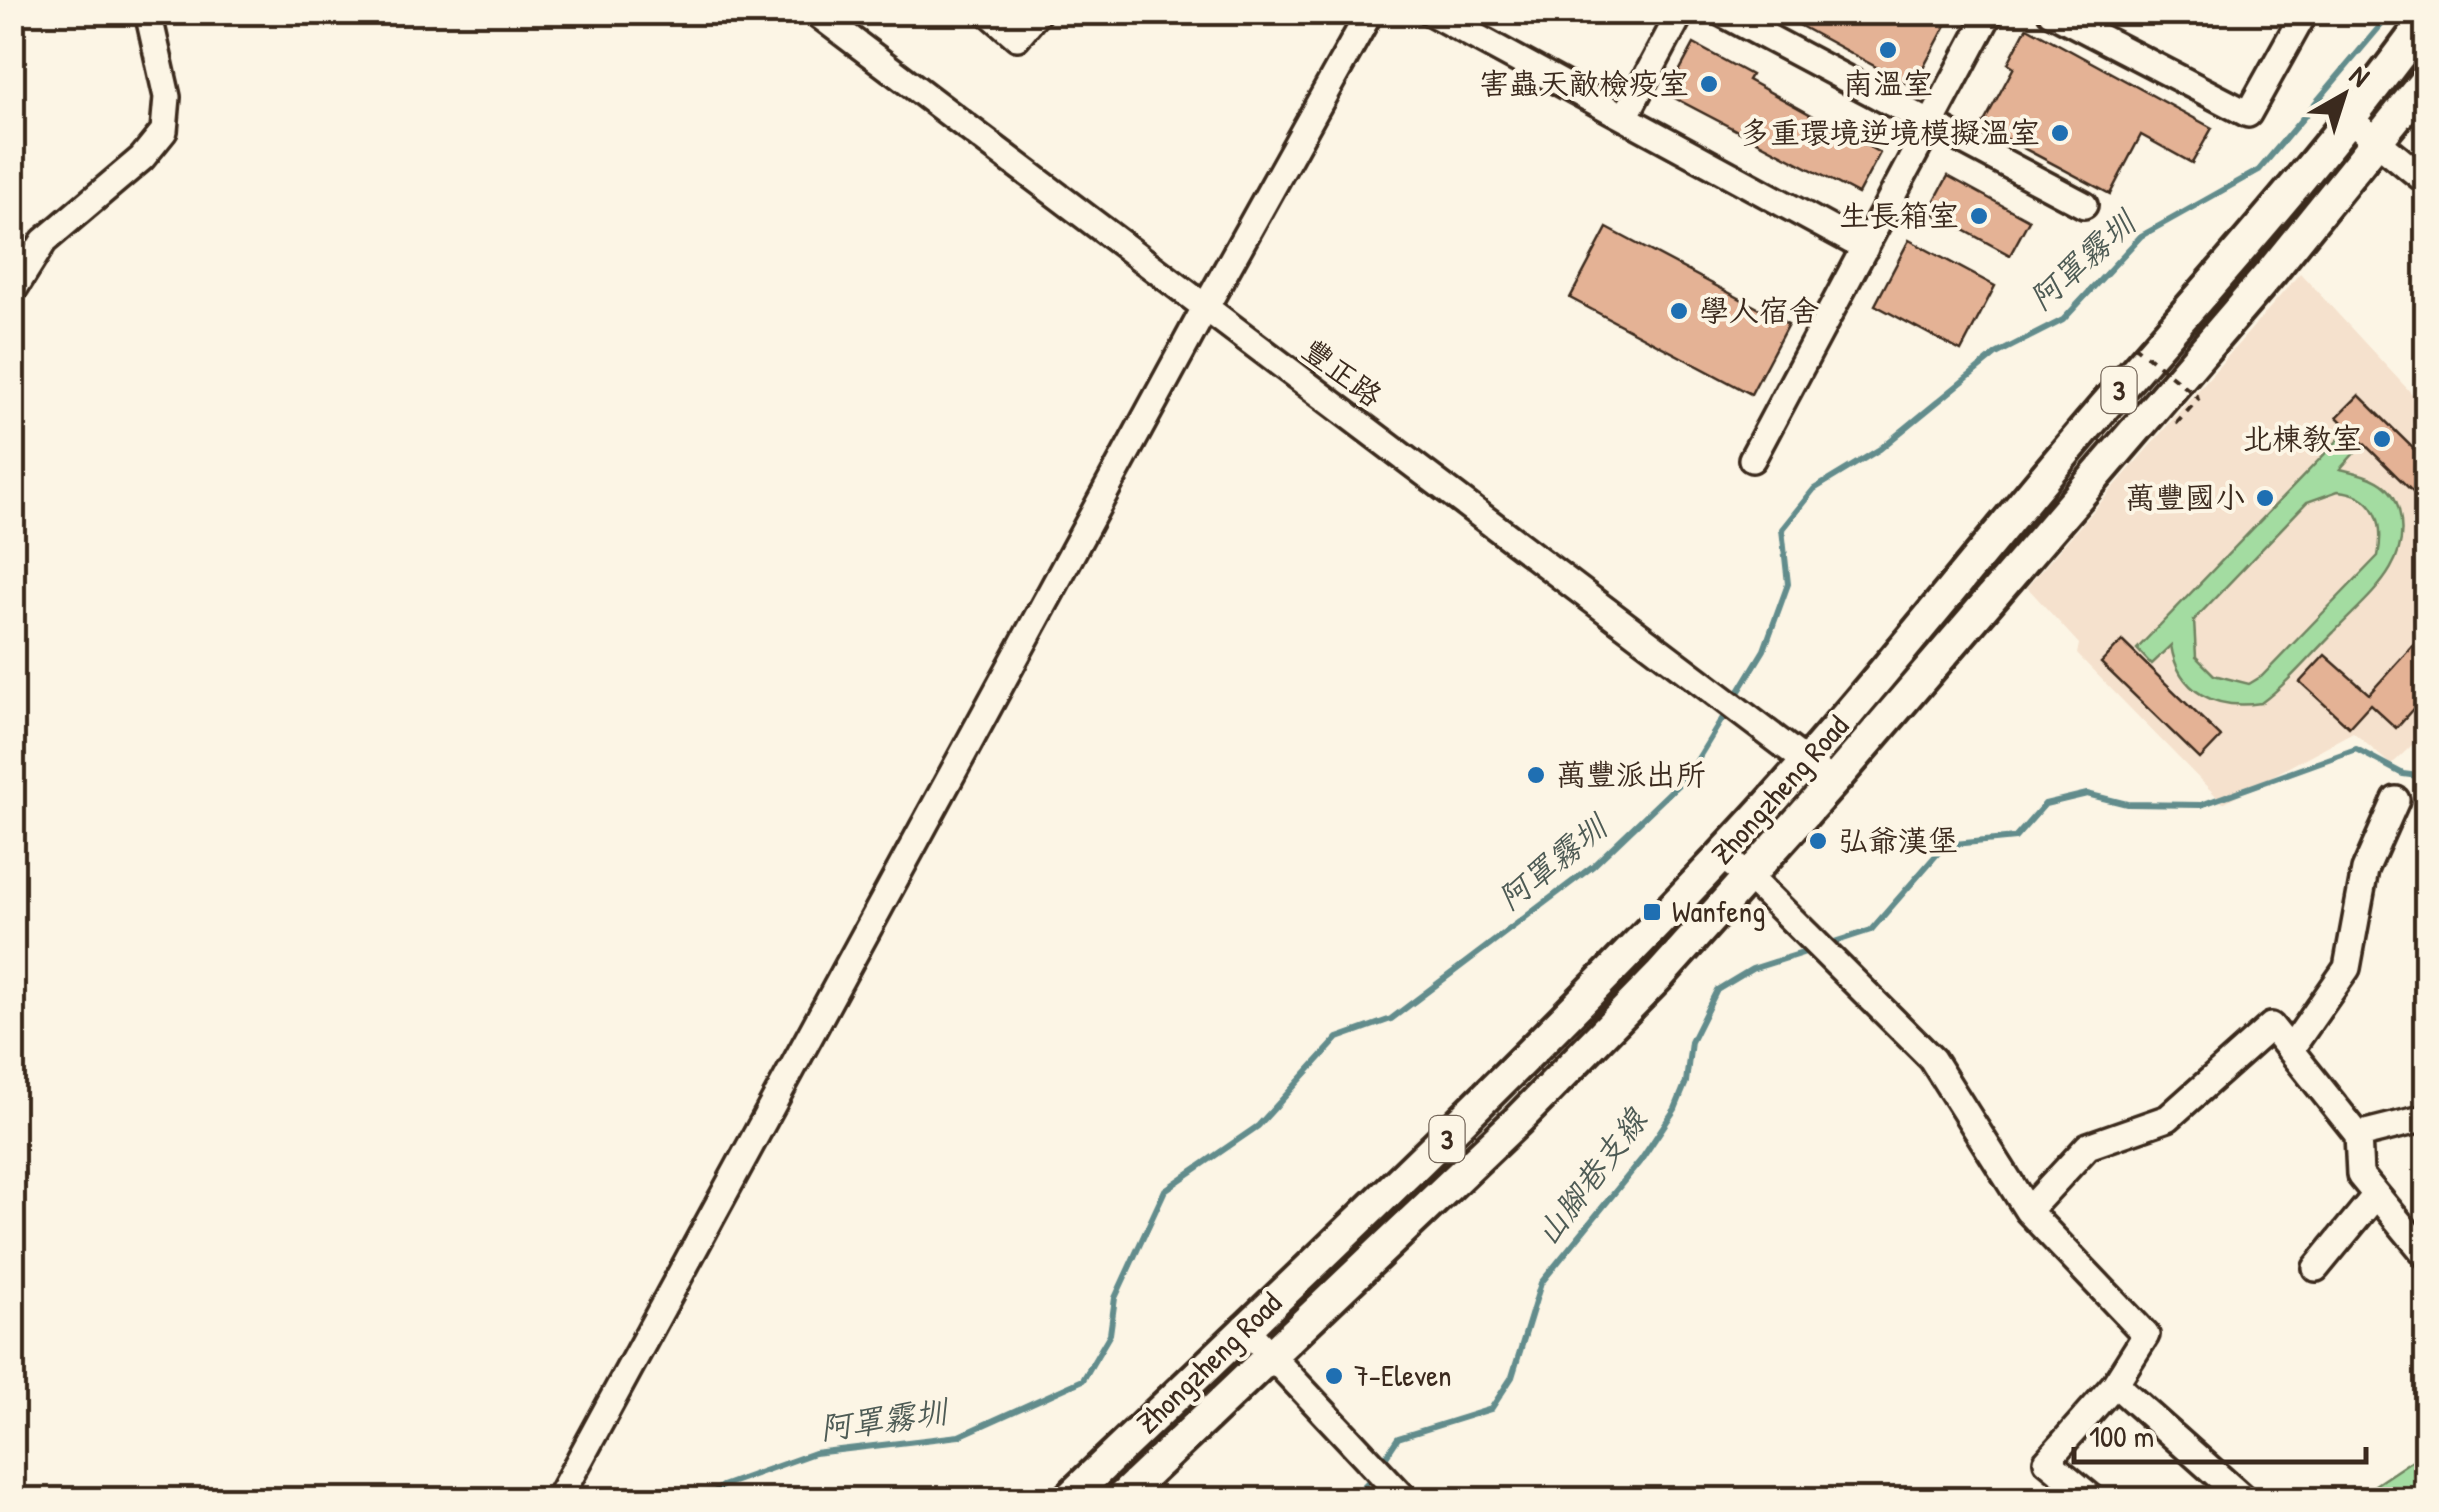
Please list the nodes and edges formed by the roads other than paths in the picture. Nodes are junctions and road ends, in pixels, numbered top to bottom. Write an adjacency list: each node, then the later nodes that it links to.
1 (148, 12): 21 (street)
2 (815, 12): 22 (street, 豐正路)
3 (988, 12): 4 (street)
4 (1038, 12)
5 (1370, 12): 22 (street)
6 (1430, 12): 14 (street)
7 (1680, 12): 14 (street)
8 (1720, 12): 16 (street)
9 (1990, 12): 16 (street)
10 (2051, 12): 11 (street)
11 (2295, 12)
12 (2426, 20): 15 (main road, Zhongzheng Road / 3)
13 (2426, 80): 17 (main road, Zhongzheng Road / 3)
14 (1625, 116): 20 (street)
15 (2352, 121): 17 (street); 24 (main road, Zhongzheng Road / 3)
16 (1929, 127): 19 (street); 20 (street)
17 (2377, 141): 18 (street); 25 (main road, Zhongzheng Road / 3)
18 (2426, 181)
19 (2084, 206)
20 (1865, 248): 23 (street)
21 (12, 292)
22 (1204, 310): 24 (street, 豐正路); 39 (street)
23 (1752, 459)
24 (1810, 761): 25 (street, 豐正路); 27 (main road, Zhongzheng Road / 3)
25 (1833, 782): 28 (main road, Zhongzheng Road / 3)
26 (2396, 800): 29 (street)
27 (1722, 856): 28 (street); 36 (main road, Zhongzheng Road / 3)
28 (1748, 876): 33 (street); 37 (main road, Zhongzheng Road / 3)
29 (2290, 1050): 31 (street); 33 (street)
30 (2426, 1118): 31 (street)
31 (2358, 1135): 32 (street)
32 (2376, 1194): 34 (street); 35 (street)
33 (2028, 1211): 38 (street)
34 (2426, 1254)
35 (2316, 1268)
36 (1244, 1328): 37 (street); 41 (main road, Zhongzheng Road / 3)
37 (1269, 1357): 42 (main road, Zhongzheng Road / 3); 43 (street)
38 (2115, 1384): 40 (street); 44 (street)
39 (560, 1496)
40 (2092, 1498)
41 (1067, 1500)
42 (1119, 1500)
43 (1406, 1500)
44 (2245, 1500)

